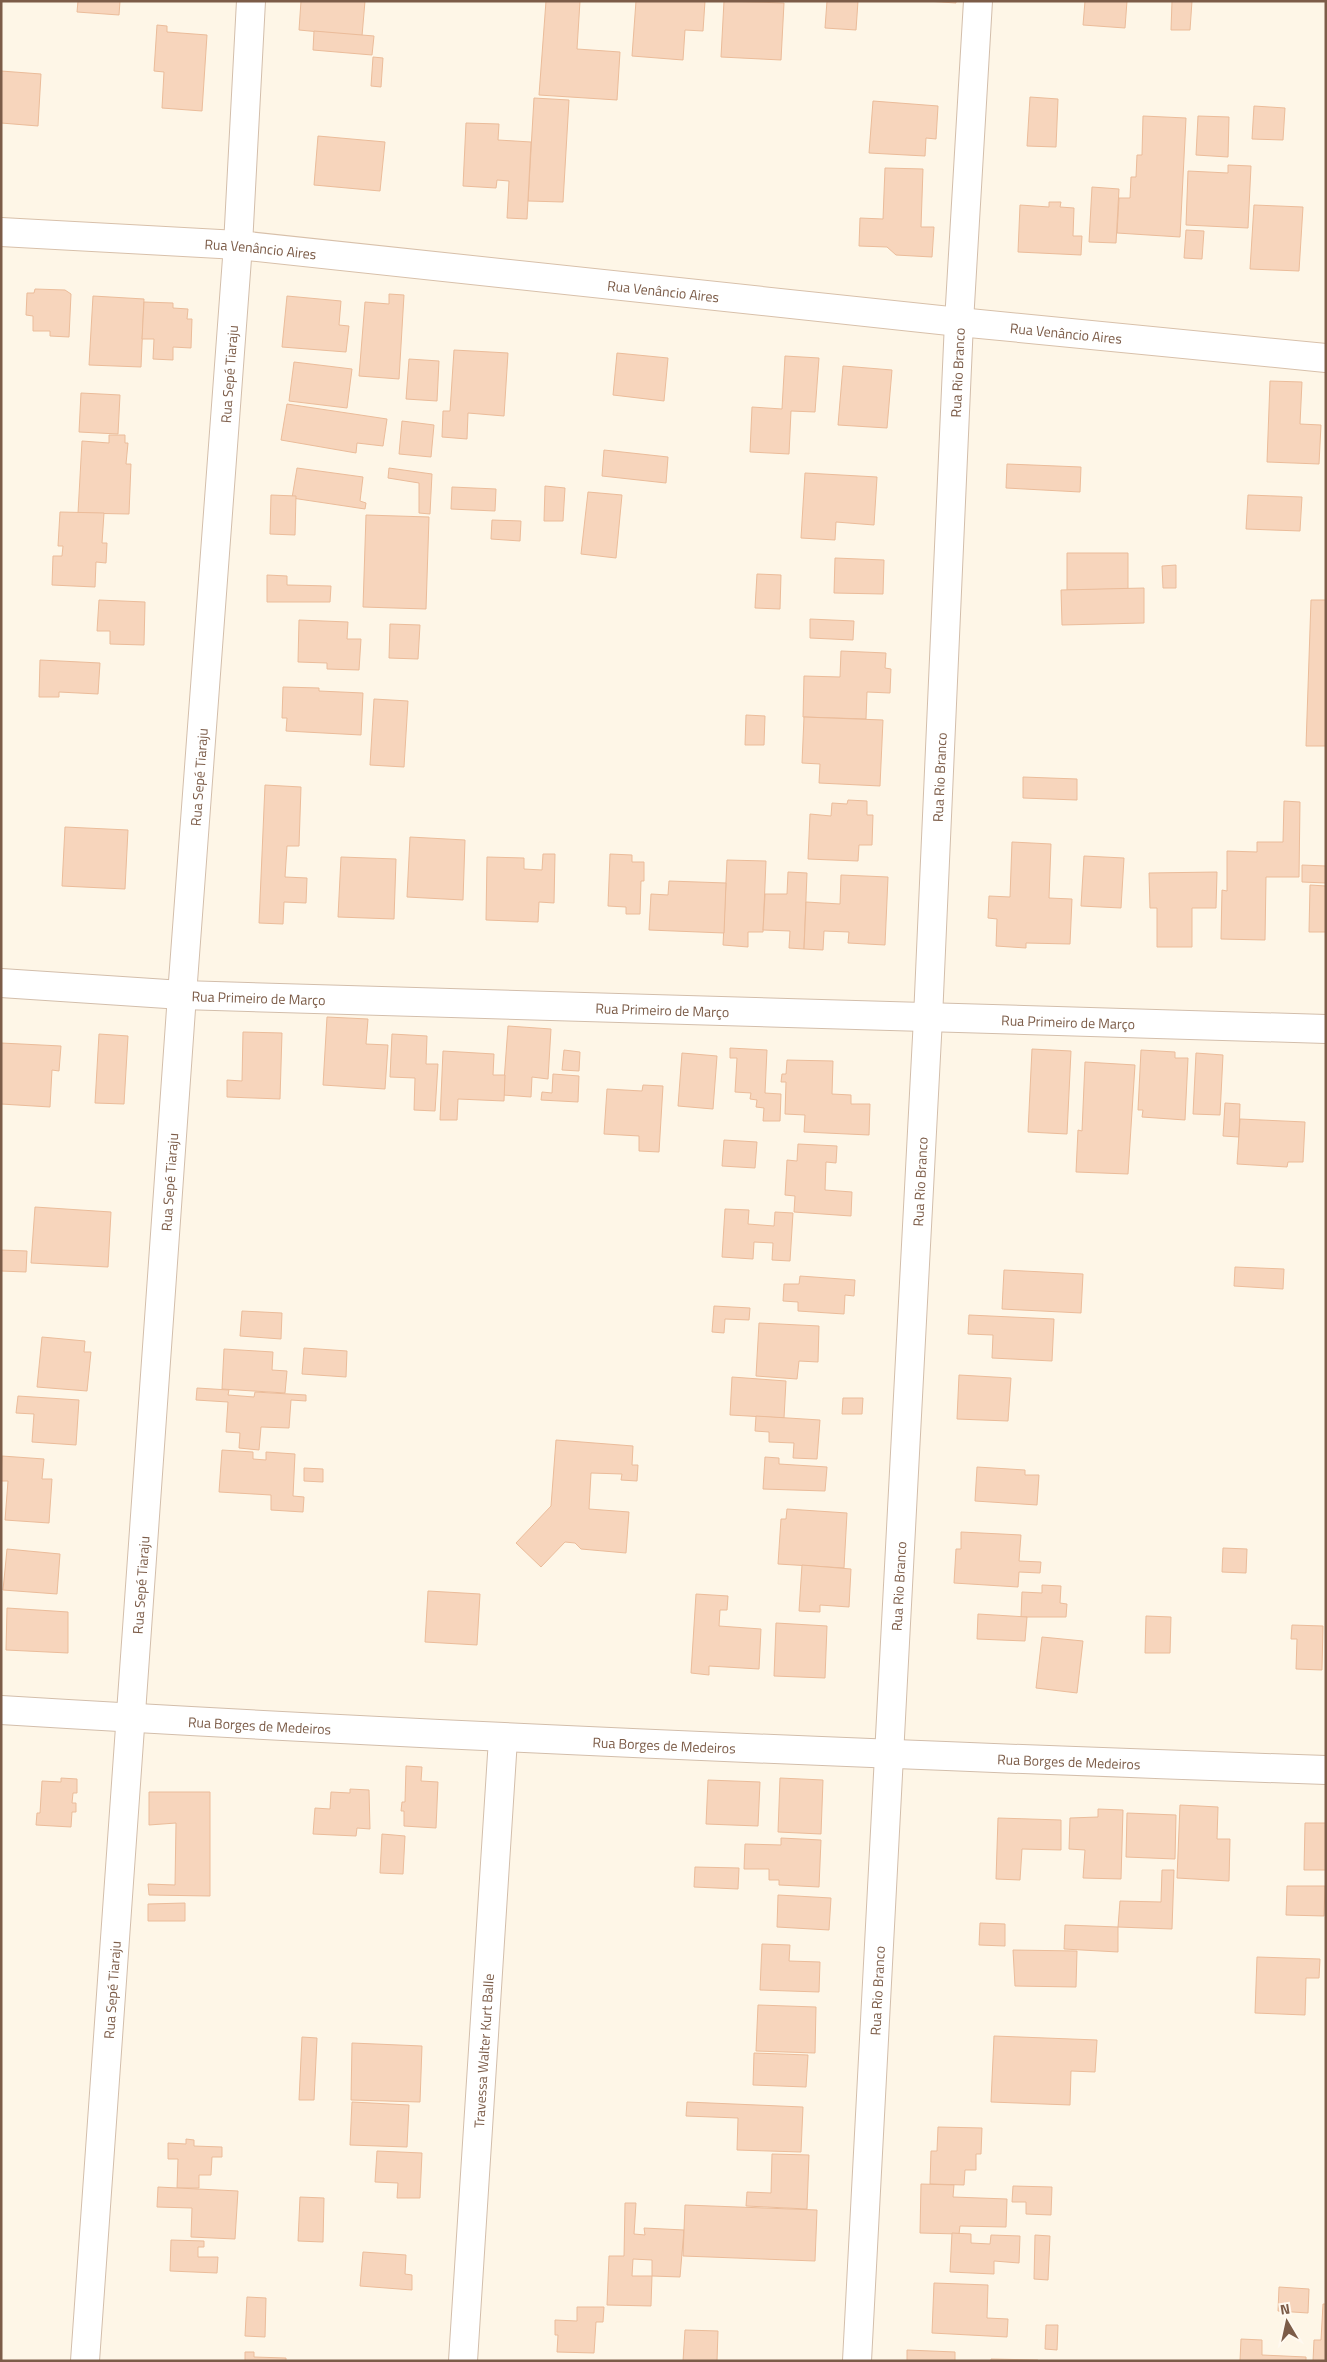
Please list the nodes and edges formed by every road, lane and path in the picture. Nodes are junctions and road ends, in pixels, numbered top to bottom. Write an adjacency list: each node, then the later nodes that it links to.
1 (251, 1): 4 (street, Rua Sepé Tiaraju)
2 (978, 1): 5 (street, Rua Rio Branco)
3 (1, 232): 4 (street, Rua Venâncio Aires)
4 (238, 245): 5 (street, Rua Venâncio Aires); 8 (street, Rua Sepé Tiaraju)
5 (959, 322): 6 (street, Rua Venâncio Aires); 9 (street, Rua Rio Branco)
6 (1326, 358)
7 (1, 983): 8 (street, Rua Primeiro de Março)
8 (182, 995): 9 (street, Rua Primeiro de Março); 12 (street, Rua Sepé Tiaraju)
9 (928, 1018): 10 (street, Rua Primeiro de Março); 14 (street, Rua Rio Branco)
10 (1326, 1028)
11 (1, 1710): 12 (street, Rua Borges de Medeiros)
12 (131, 1718): 13 (street, Rua Borges de Medeiros); 16 (street, Rua Sepé Tiaraju)
13 (503, 1739): 14 (street, Rua Borges de Medeiros); 17 (street, Travessa Walter Kurt Balle)
14 (889, 1756): 15 (street, Rua Borges de Medeiros); 18 (street, Rua Rio Branco)
15 (1326, 1770)
16 (85, 2361)
17 (463, 2361)
18 (857, 2361)

